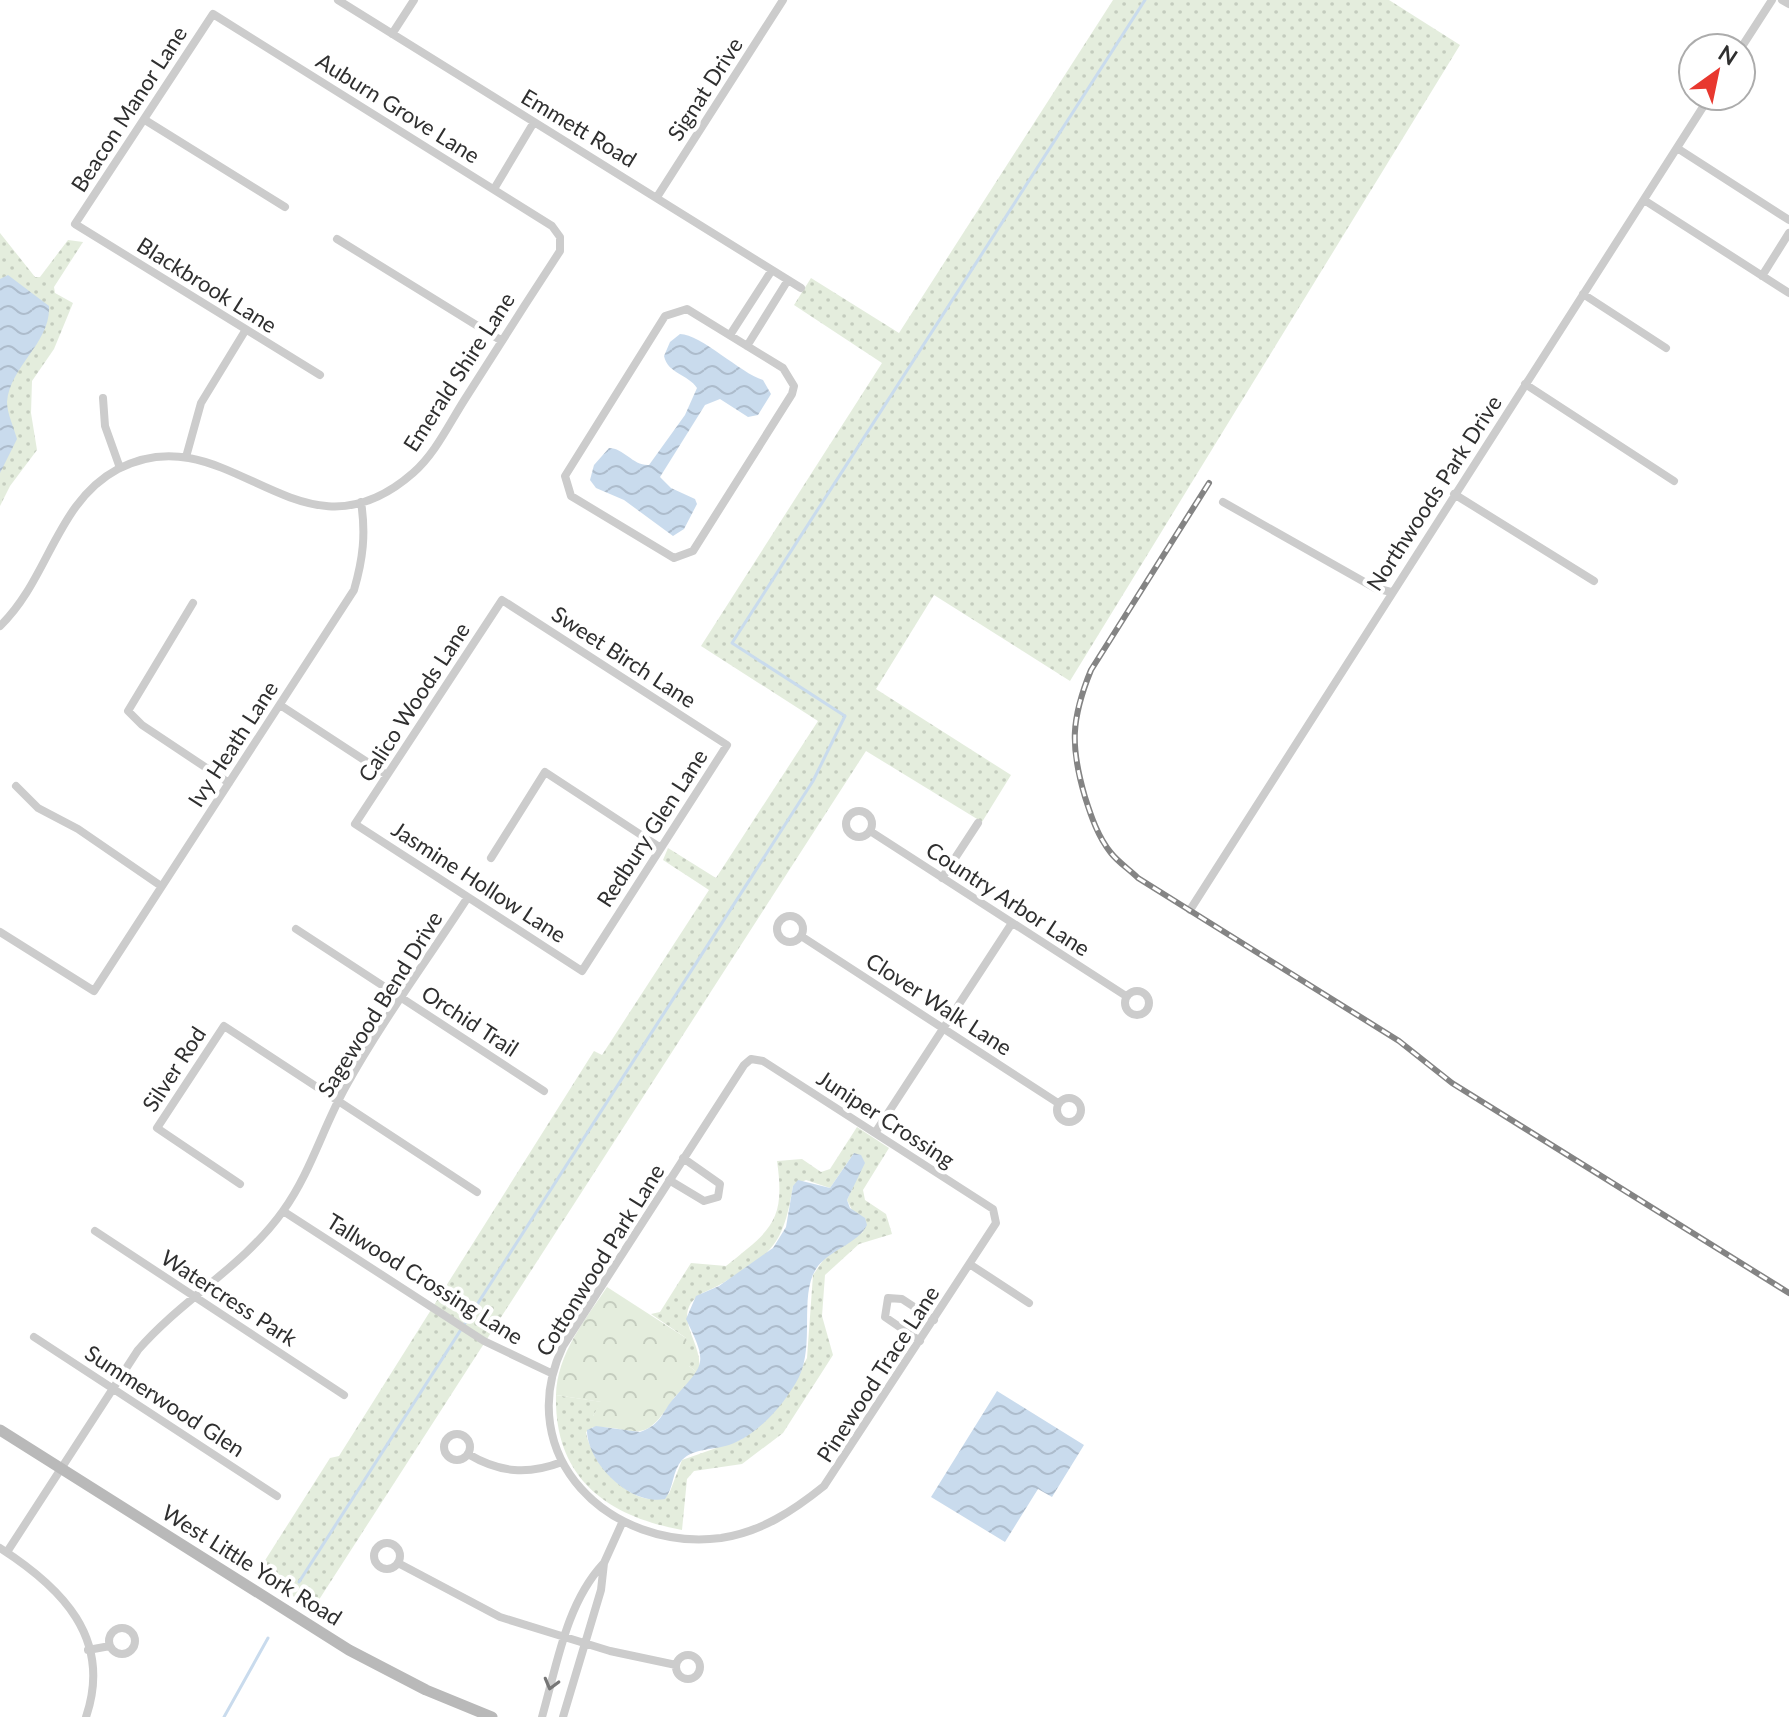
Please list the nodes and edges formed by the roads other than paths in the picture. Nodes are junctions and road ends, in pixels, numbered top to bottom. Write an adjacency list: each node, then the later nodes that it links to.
1 (338, 0): 9 (street, Emmett Road)
2 (414, 0): 9 (street)
3 (783, 0): 15 (street, Signat Drive)
4 (1772, 0): 8 (street)
5 (1782, 0): 6 (street)
6 (1789, 4)
7 (213, 14): 11 (street, Beacon Manor Lane); 14 (street, Auburn Grove Lane)
8 (1751, 32)
9 (392, 34): 12 (street, Emmett Road)
10 (1700, 112): 13 (street, Northwoods Park Drive)
11 (145, 120): 17 (street); 19 (street, Beacon Manor Lane)
12 (534, 122): 14 (street); 15 (street, Emmett Road)
13 (1677, 148): 16 (street, Northwoods Park Drive); 18 (street)
14 (494, 189): 21 (street, Auburn Grove Lane)
15 (657, 197): 23 (street, Emmett Road)
16 (1644, 200): 24 (street); 28 (street, Northwoods Park Drive)
17 (285, 207)
18 (1789, 220)
19 (75, 224): 31 (street, Blackbrook Lane)
20 (1789, 233): 24 (street)
21 (560, 237): 33 (street, Emerald Shire Lane)
22 (337, 239): 33 (street)
23 (772, 270): 25 (street, Emmett Road); 29 (street)
24 (1762, 276): 27 (street)
25 (788, 280): 26 (street, Emmett Road); 30 (street)
26 (801, 288)
27 (1789, 293)
28 (1583, 294): 35 (street); 37 (street, Northwoods Park Drive)
29 (750, 305): 30 (street); 32 (street)
30 (766, 315): 34 (street)
31 (245, 331): 36 (street, Blackbrook Lane); 39 (street)
32 (730, 335): 34 (street); 34 (street)
33 (502, 341): 43 (street, Emerald Shire Lane)
34 (747, 346)
35 (1666, 348)
36 (320, 375)
37 (1525, 384): 41 (street); 42 (street, Northwoods Park Drive)
38 (103, 398): 40 (street)
39 (186, 457): 40 (street, Emerald Shire Lane); 43 (street, Emerald Shire Lane)
40 (120, 468): 49 (street)
41 (1674, 481)
42 (1454, 494): 45 (street); 46 (street, Northwoods Park Drive)
43 (361, 502): 50 (street, Ivy Heath Lane)
44 (1223, 502): 46 (street)
45 (1594, 581)
46 (1391, 592): 63 (street, Northwoods Park Drive)
47 (502, 600): 51 (street, Sweet Birch Lane); 52 (street, Calico Woods Lane)
48 (193, 603): 53 (street)
49 (0, 626)
50 (280, 705): 52 (street); 53 (street, Ivy Heath Lane)
51 (727, 745): 58 (street, Redbury Glen Lane)
52 (387, 775): 56 (street, Calico Woods Lane)
53 (229, 783): 61 (street, Ivy Heath Lane)
54 (16, 786): 61 (street)
55 (978, 823): 60 (street)
56 (355, 824): 62 (street, Jasmine Hollow Lane)
57 (870, 831): 60 (street, Country Arbor Lane)
58 (661, 848): 59 (street); 68 (street, Redbury Glen Lane)
59 (491, 858)
60 (942, 878): 64 (street, Country Arbor Lane)
61 (161, 886): 66 (street, Ivy Heath Lane)
62 (468, 897): 68 (street, Jasmine Hollow Lane); 70 (street, Sagewood Bend Drive)
63 (1190, 910)
64 (1012, 923): 69 (street, Country Arbor Lane); 71 (street)
65 (296, 929): 70 (street, Orchid Trail)
66 (0, 932)
67 (801, 936): 71 (street, Clover Walk Lane)
68 (582, 971)
69 (1126, 996)
70 (402, 998): 73 (street, Orchid Trail); 74 (street, Sagewood Bend Drive)
71 (943, 1028): 75 (street, Clover Walk Lane); 76 (street)
72 (751, 1059): 76 (street, Juniper Crossing); 77 (street, Cottonwood Park Lane)
73 (544, 1091)
74 (338, 1101): 79 (street, Silver Rod); 80 (street); 81 (street, Sagewood Bend Drive)
75 (1058, 1103)
76 (875, 1133): 82 (street, Juniper Crossing)
77 (683, 1158): 78 (street, Cottonwood Park Lane); 78 (street)
78 (669, 1180): 90 (street, Cottonwood Park Lane)
79 (240, 1184)
80 (477, 1192)
81 (283, 1211): 85 (street, Sagewood Bend Drive); 90 (street, Tallwood Crossing Lane)
82 (996, 1217): 84 (street, Pinewood Trace Lane)
83 (95, 1231): 85 (street, Watercress Park)
84 (971, 1265): 86 (street); 87 (street, Pinewood Trace Lane)
85 (193, 1296): 91 (street, Sagewood Bend Drive); 92 (street, Watercress Park)
86 (1029, 1303)
87 (934, 1320): 89 (street, Pinewood Trace Lane); 89 (street)
88 (34, 1337): 91 (street, Summerwood Glen)
89 (920, 1341): 98 (street, Pinewood Trace Lane)
90 (551, 1373): 95 (street, Cottonwood Park Lane)
91 (112, 1388): 96 (street, Sagewood Bend Drive); 97 (street, Summerwood Glen)
92 (344, 1395)
93 (0, 1430): 96 (main road, West Little York Road)
94 (468, 1454): 95 (street)
95 (562, 1462): 98 (street, Cottonwood Park Lane)
96 (59, 1467): 99 (street, Sagewood Bend Drive); 108 (main road, West Little York Road)
97 (277, 1496)
98 (622, 1523): 101 (street)
99 (3, 1550): 105 (street)
100 (398, 1563): 102 (street)
101 (604, 1563): 102 (street); 103 (street)
102 (564, 1637): 103 (street); 109 (street, one-way to 109)
103 (584, 1643): 106 (street); 110 (street)
104 (110, 1646): 105 (street)
105 (88, 1650): 107 (street)
106 (676, 1665)
107 (86, 1717)
108 (492, 1717)
109 (542, 1717)
110 (563, 1717)

